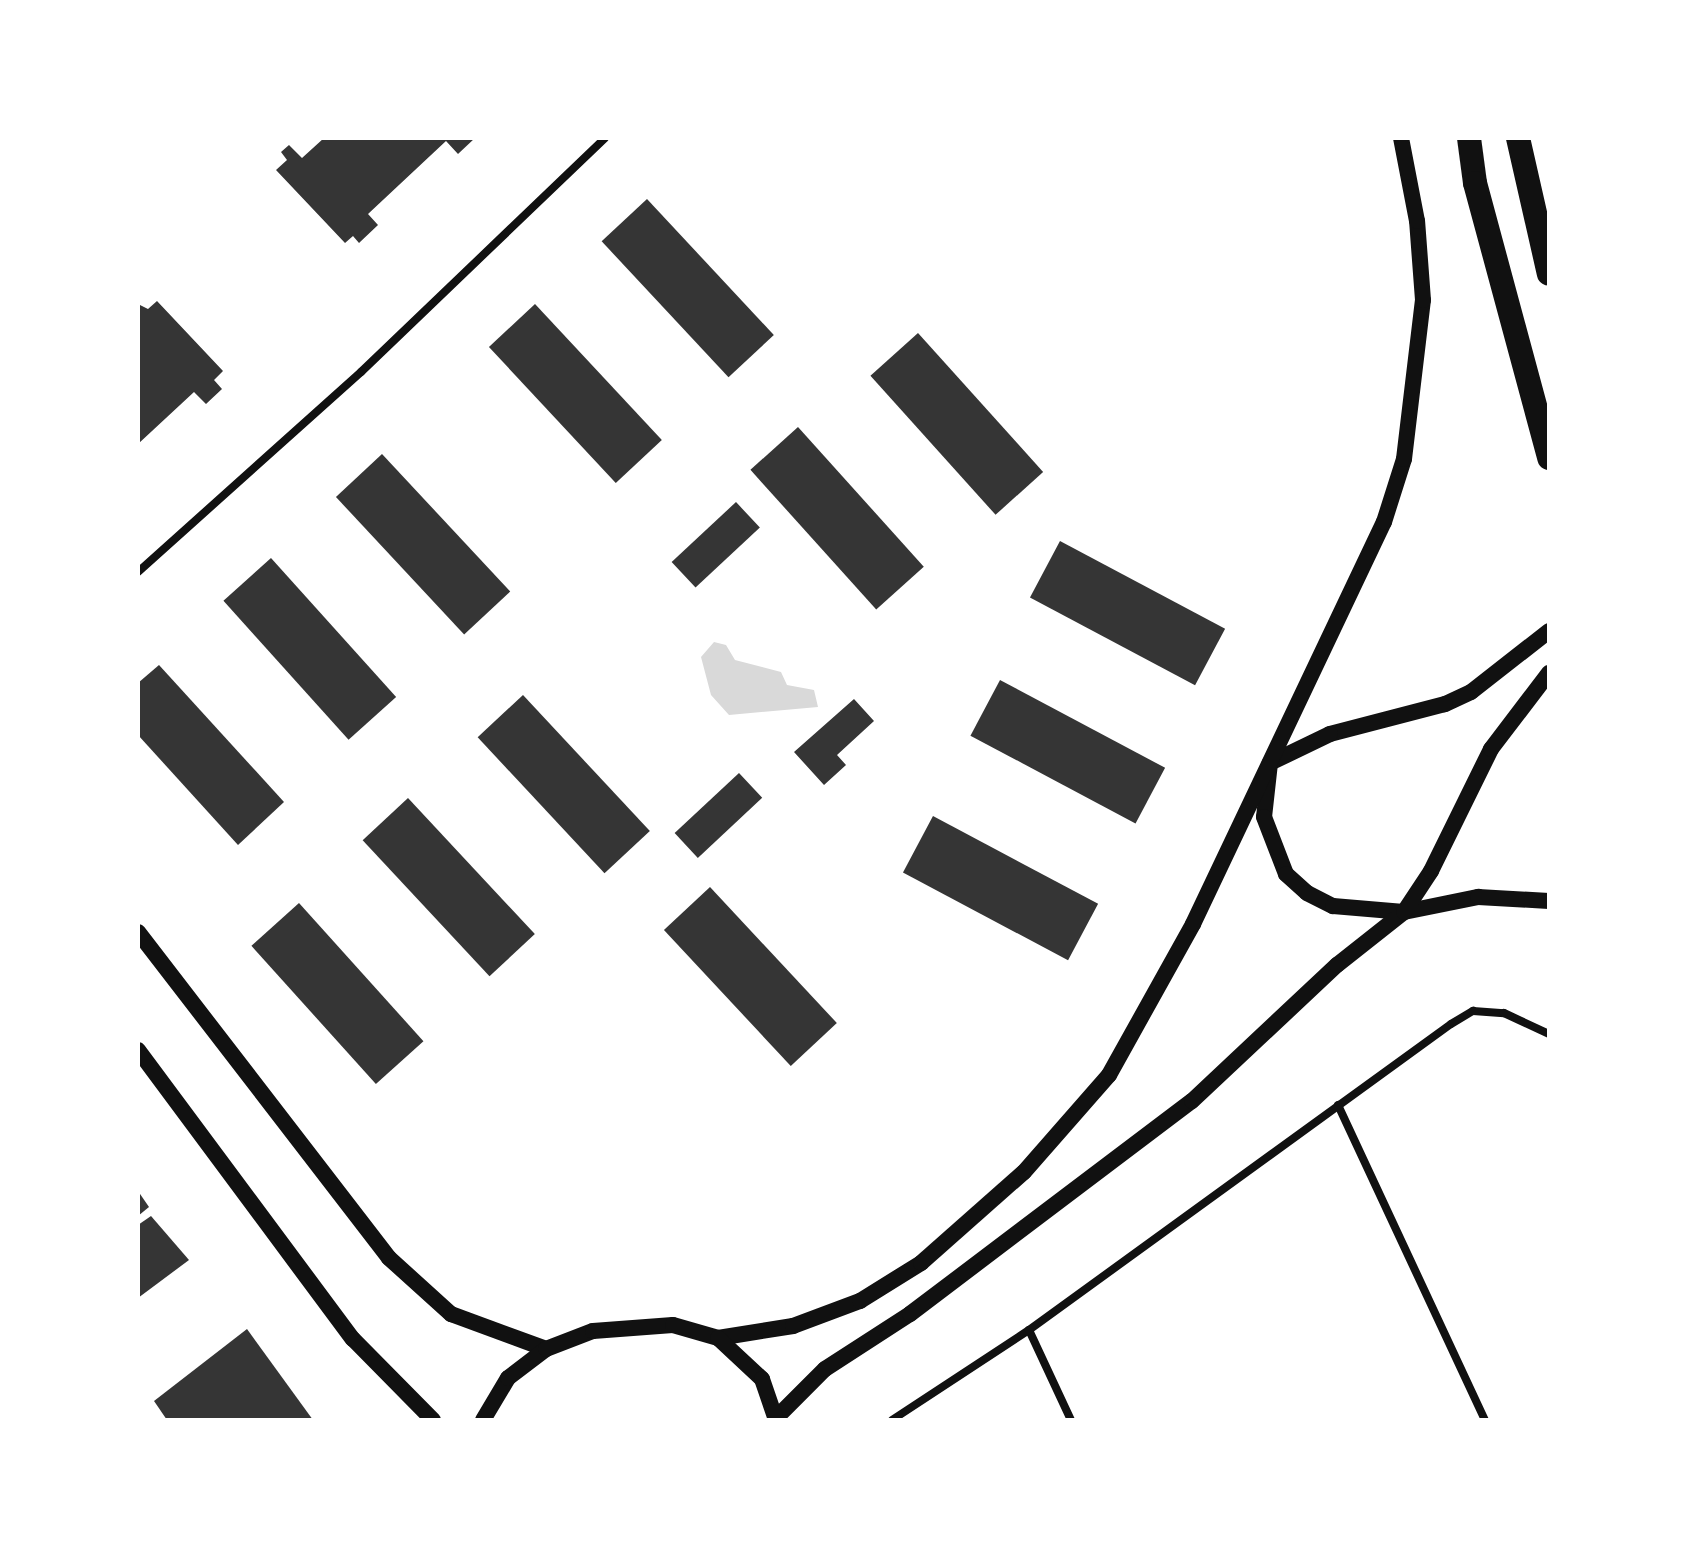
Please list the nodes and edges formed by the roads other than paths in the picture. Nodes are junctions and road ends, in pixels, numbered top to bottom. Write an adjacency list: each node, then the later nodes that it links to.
1 (605, 138): 7 (street)
2 (1401, 138): 10 (main road)
3 (1469, 138): 6 (highway)
4 (1518, 138): 5 (highway)
5 (1549, 274)
6 (1549, 458)
7 (138, 572)
8 (1549, 631): 10 (main road)
9 (1549, 673): 12 (main road)
10 (1270, 763): 12 (main road); 18 (main road)
11 (1549, 901): 12 (main road)
12 (1404, 912): 20 (main road)
13 (138, 932): 19 (main road)
14 (1549, 1034): 16 (street)
15 (138, 1050): 21 (main road)
16 (1338, 1105): 17 (street); 25 (street)
17 (1029, 1330): 23 (street); 24 (street)
18 (718, 1338): 19 (main road); 20 (main road)
19 (546, 1349): 22 (main road)
20 (776, 1419)
21 (433, 1420)
22 (483, 1420)
23 (892, 1420)
24 (1071, 1420)
25 (1485, 1420)

